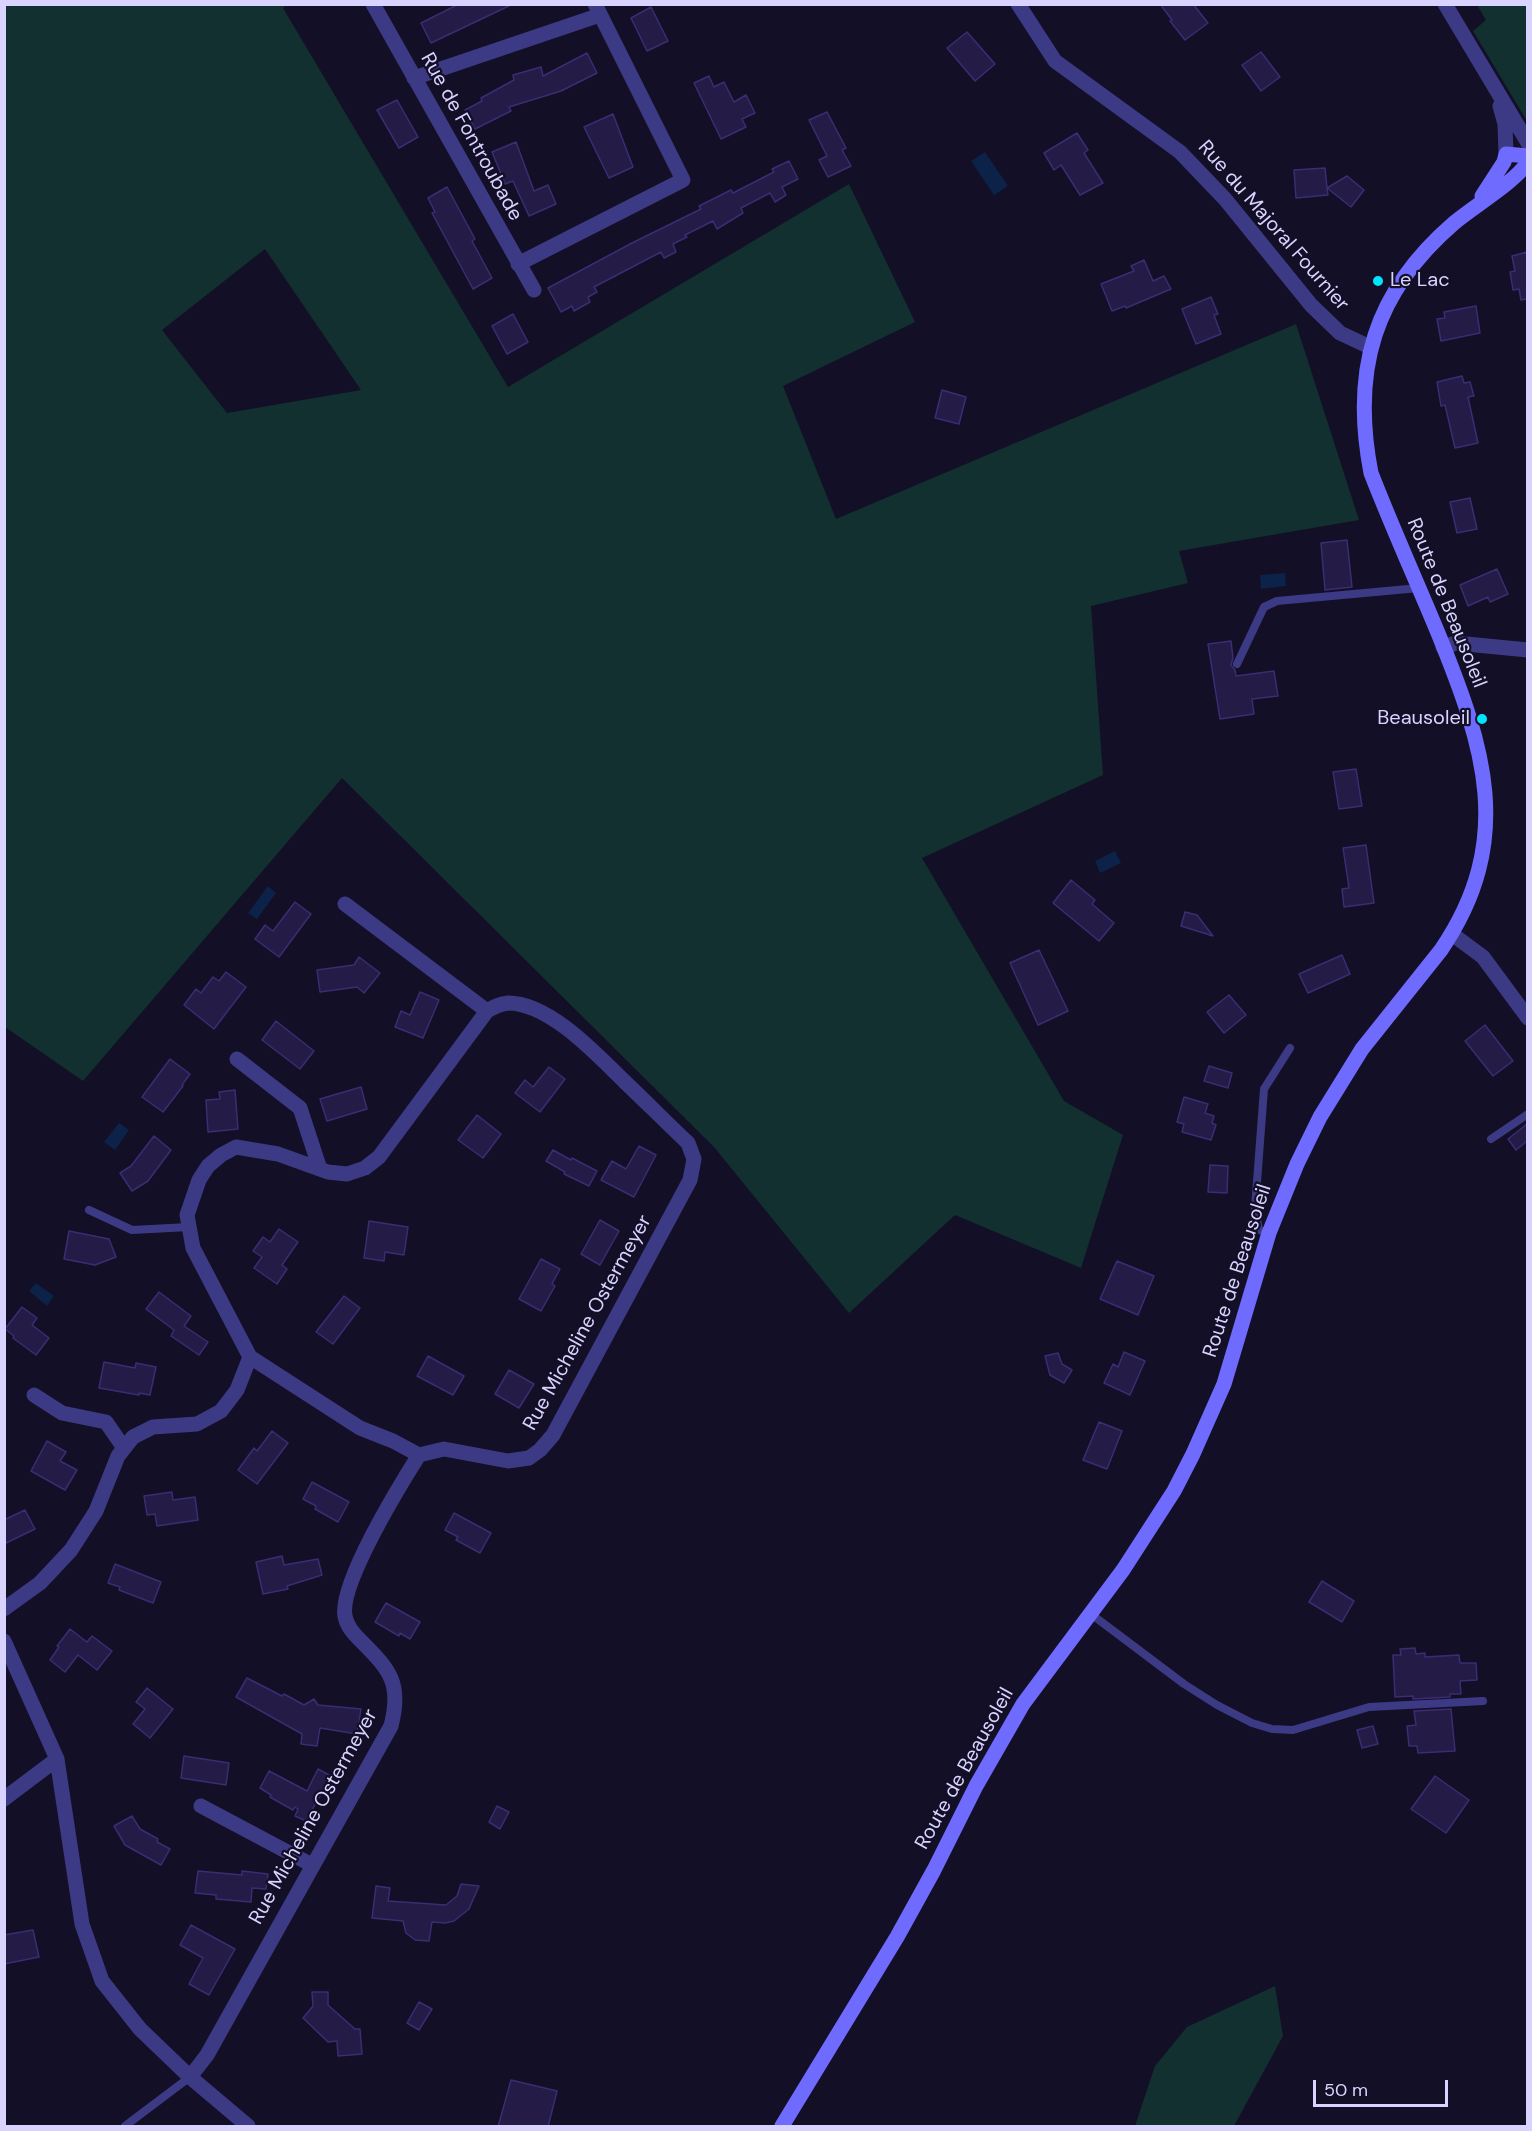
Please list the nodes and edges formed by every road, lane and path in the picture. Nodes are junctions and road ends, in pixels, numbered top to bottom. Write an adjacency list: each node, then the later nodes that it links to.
1 (373, 4): 5 (street, Rue de Fontroubade)
2 (1018, 4): 14 (street, Rue du Majoral Fournier)
3 (1445, 4): 6 (street)
4 (598, 10): 5 (street); 12 (street)
5 (414, 78): 12 (street, Rue de Fontroubade)
6 (1490, 81): 7 (street); 8 (street)
7 (1527, 144)
8 (1506, 154): 9 (main road); 11 (main road)
9 (1527, 156)
10 (1527, 162): 11 (main road)
11 (1470, 209): 14 (main road, Route de Beausoleil)
12 (518, 264): 13 (street, Rue de Fontroubade)
13 (534, 290)
14 (1370, 347): 15 (main road, Route de Beausoleil)
15 (1419, 588): 16 (main road, Route de Beausoleil); 18 (lane)
16 (1443, 647): 17 (street); 20 (main road, Route de Beausoleil)
17 (1527, 650)
18 (1237, 664)
19 (345, 904): 21 (street)
20 (1452, 934): 22 (street); 30 (main road, Route de Beausoleil)
21 (487, 1011): 27 (street); 34 (street, Rue Micheline Ostermeyer)
22 (1527, 1017)
23 (1290, 1048): 30 (lane)
24 (237, 1059): 27 (street)
25 (1527, 1114): 26 (lane)
26 (1491, 1139)
27 (320, 1169): 29 (street)
28 (89, 1210): 29 (lane)
29 (189, 1227): 31 (street)
30 (1269, 1233): 36 (main road, Route de Beausoleil)
31 (250, 1357): 33 (street); 34 (street)
32 (34, 1395): 33 (street)
33 (124, 1448): 35 (street)
34 (419, 1455): 42 (street, Rue Micheline Ostermeyer)
35 (4, 1609)
36 (1090, 1614): 38 (lane); 46 (main road, Route de Beausoleil)
37 (4, 1641): 39 (street)
38 (1483, 1701)
39 (57, 1759): 40 (street); 43 (street)
40 (4, 1799)
41 (201, 1806): 42 (street)
42 (312, 1865): 43 (street, Rue Micheline Ostermeyer)
43 (190, 2077): 44 (lane); 45 (street)
44 (125, 2127)
45 (248, 2127)
46 (782, 2127)

